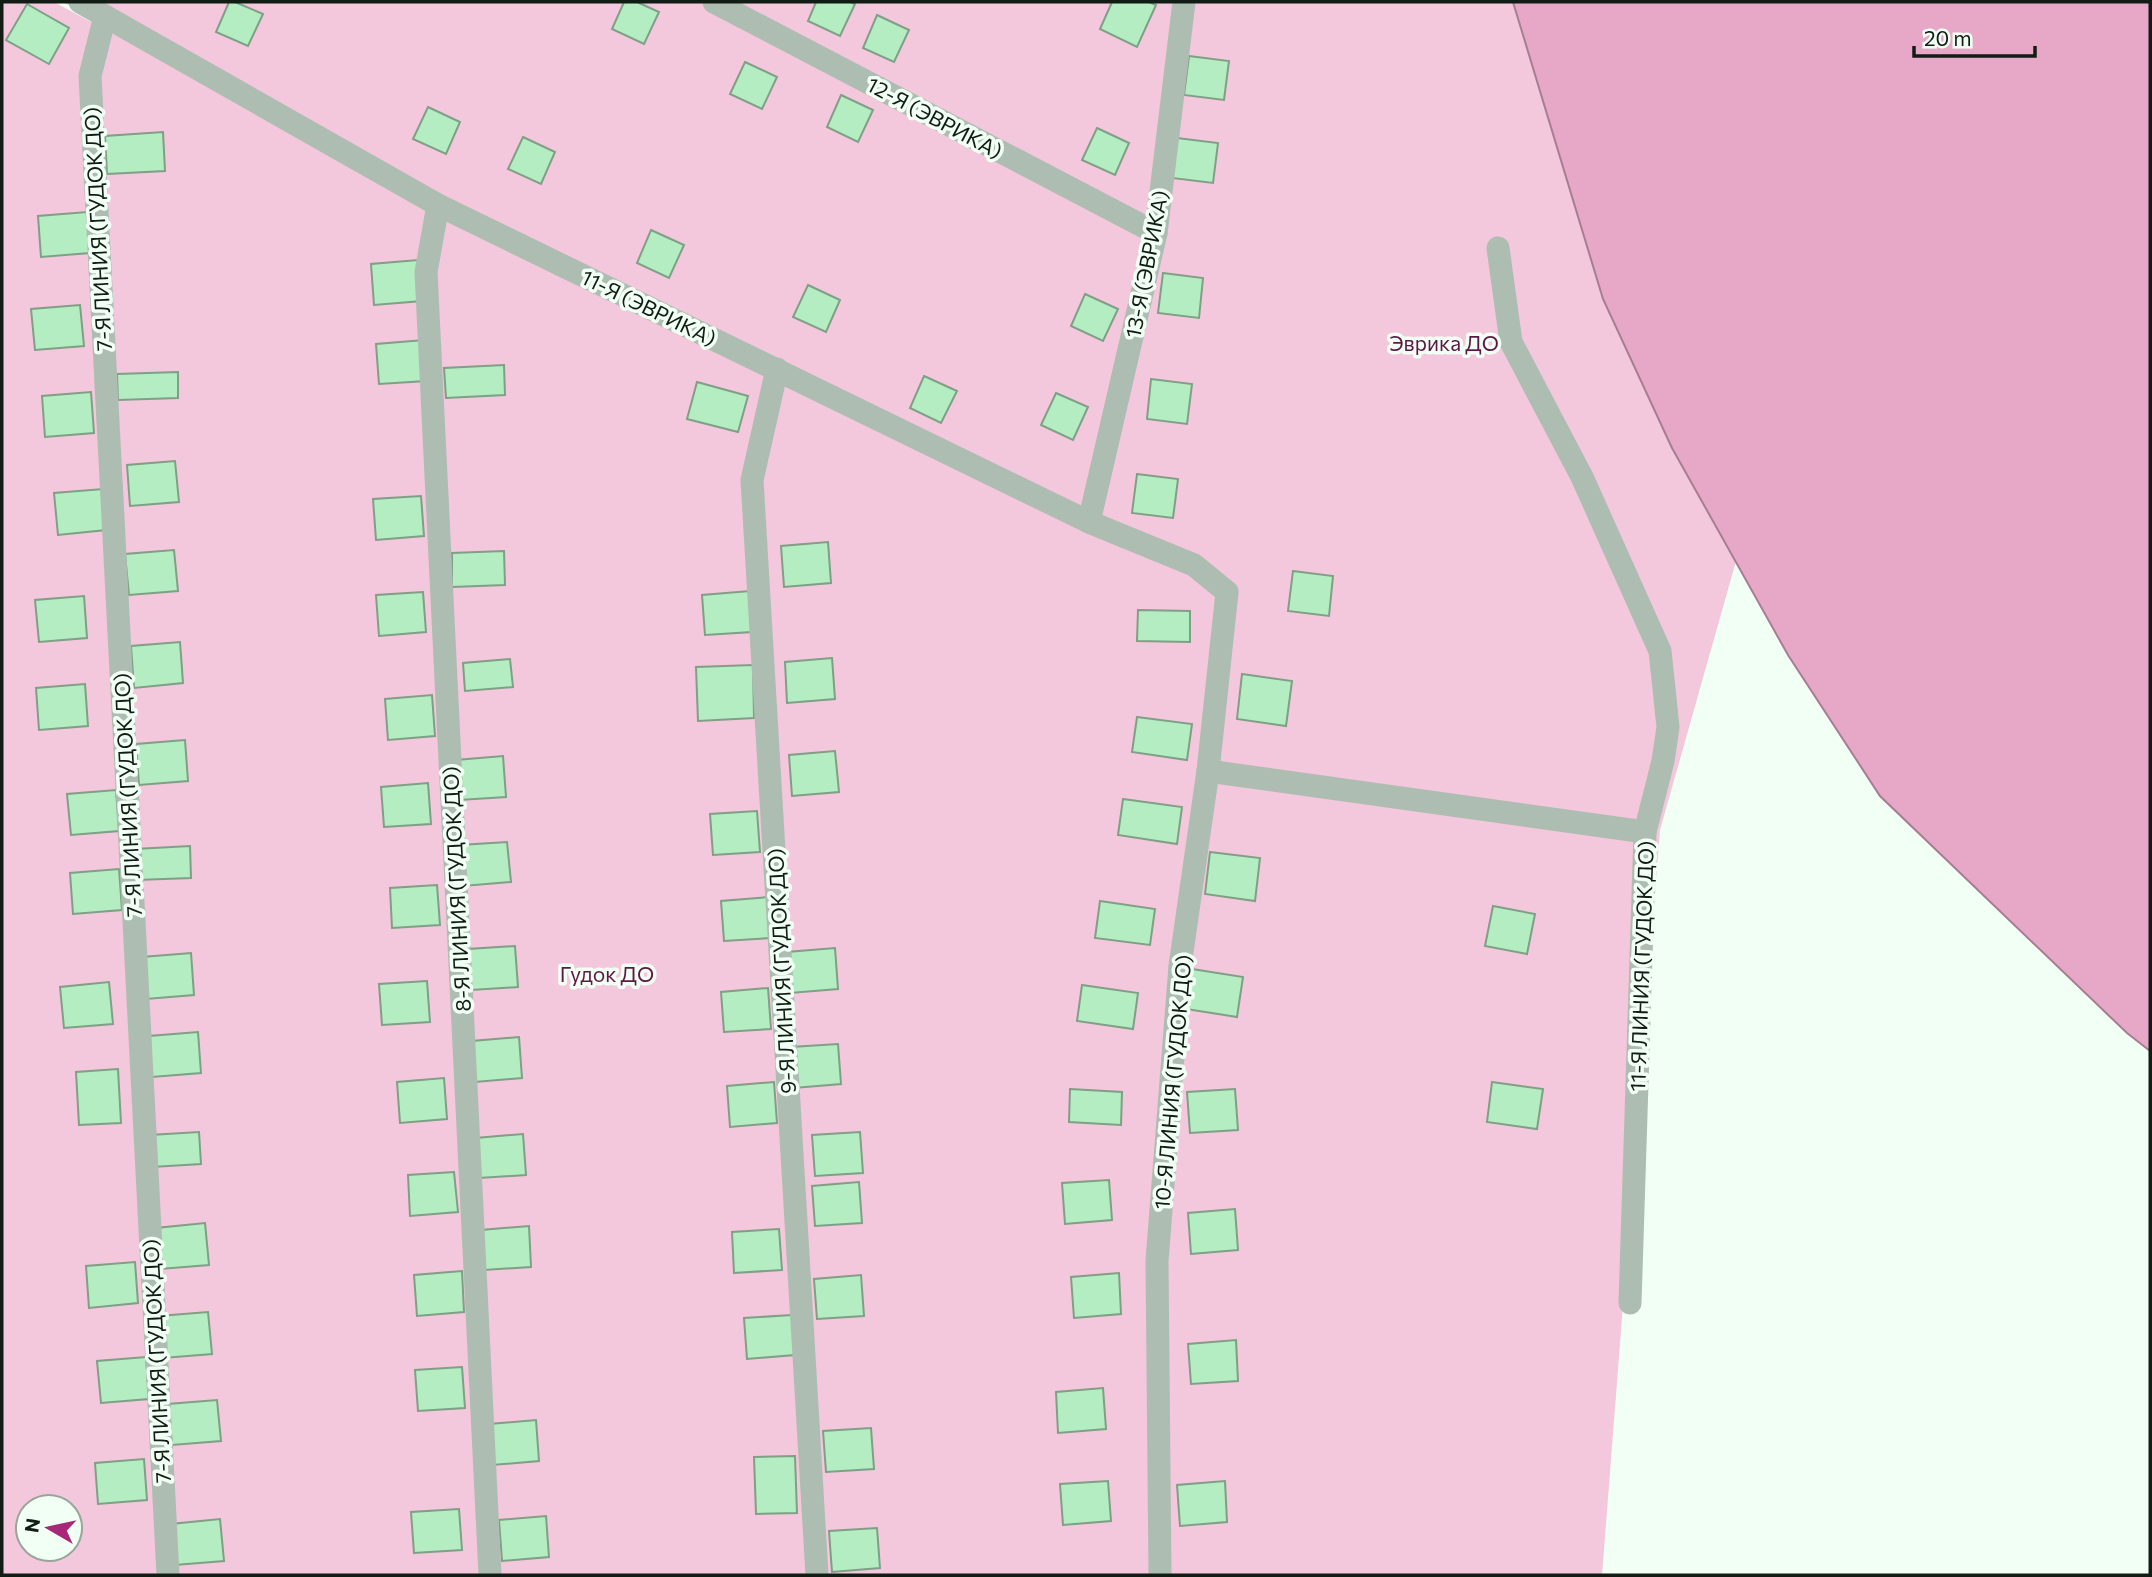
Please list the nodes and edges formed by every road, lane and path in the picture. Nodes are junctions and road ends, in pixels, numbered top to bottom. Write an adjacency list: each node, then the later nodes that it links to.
1 (80, 2): 4 (lane, 11-Я (ЭВРИКА))
2 (714, 2): 6 (lane, 12-Я (ЭВРИКА))
3 (1184, 2): 6 (lane, 13-Я (ЭВРИКА))
4 (105, 16): 5 (lane, 11-Я (ЭВРИКА)); 14 (lane, 7-Я ЛИНИЯ (ГУДОК ДО))
5 (438, 205): 8 (lane, 11-Я (ЭВРИКА)); 15 (lane, 8-Я ЛИНИЯ (ГУДОК ДО))
6 (1156, 233): 9 (lane, 13-Я (ЭВРИКА))
7 (1499, 248): 12 (lane, 11-Я ЛИНИЯ (ГУДОК ДО))
8 (777, 369): 9 (lane, 11-Я (ЭВРИКА)); 16 (lane, 9-Я ЛИНИЯ (ГУДОК ДО))
9 (1090, 522): 10 (lane, 11-Я (ЭВРИКА))
10 (1227, 592): 11 (lane, 10-Я ЛИНИЯ (ГУДОК ДО))
11 (1208, 771): 12 (lane); 17 (lane, 10-Я ЛИНИЯ (ГУДОК ДО))
12 (1645, 832): 13 (lane, 11-Я ЛИНИЯ (ГУДОК ДО))
13 (1630, 1303)
14 (168, 1575)
15 (490, 1575)
16 (817, 1575)
17 (1160, 1575)

